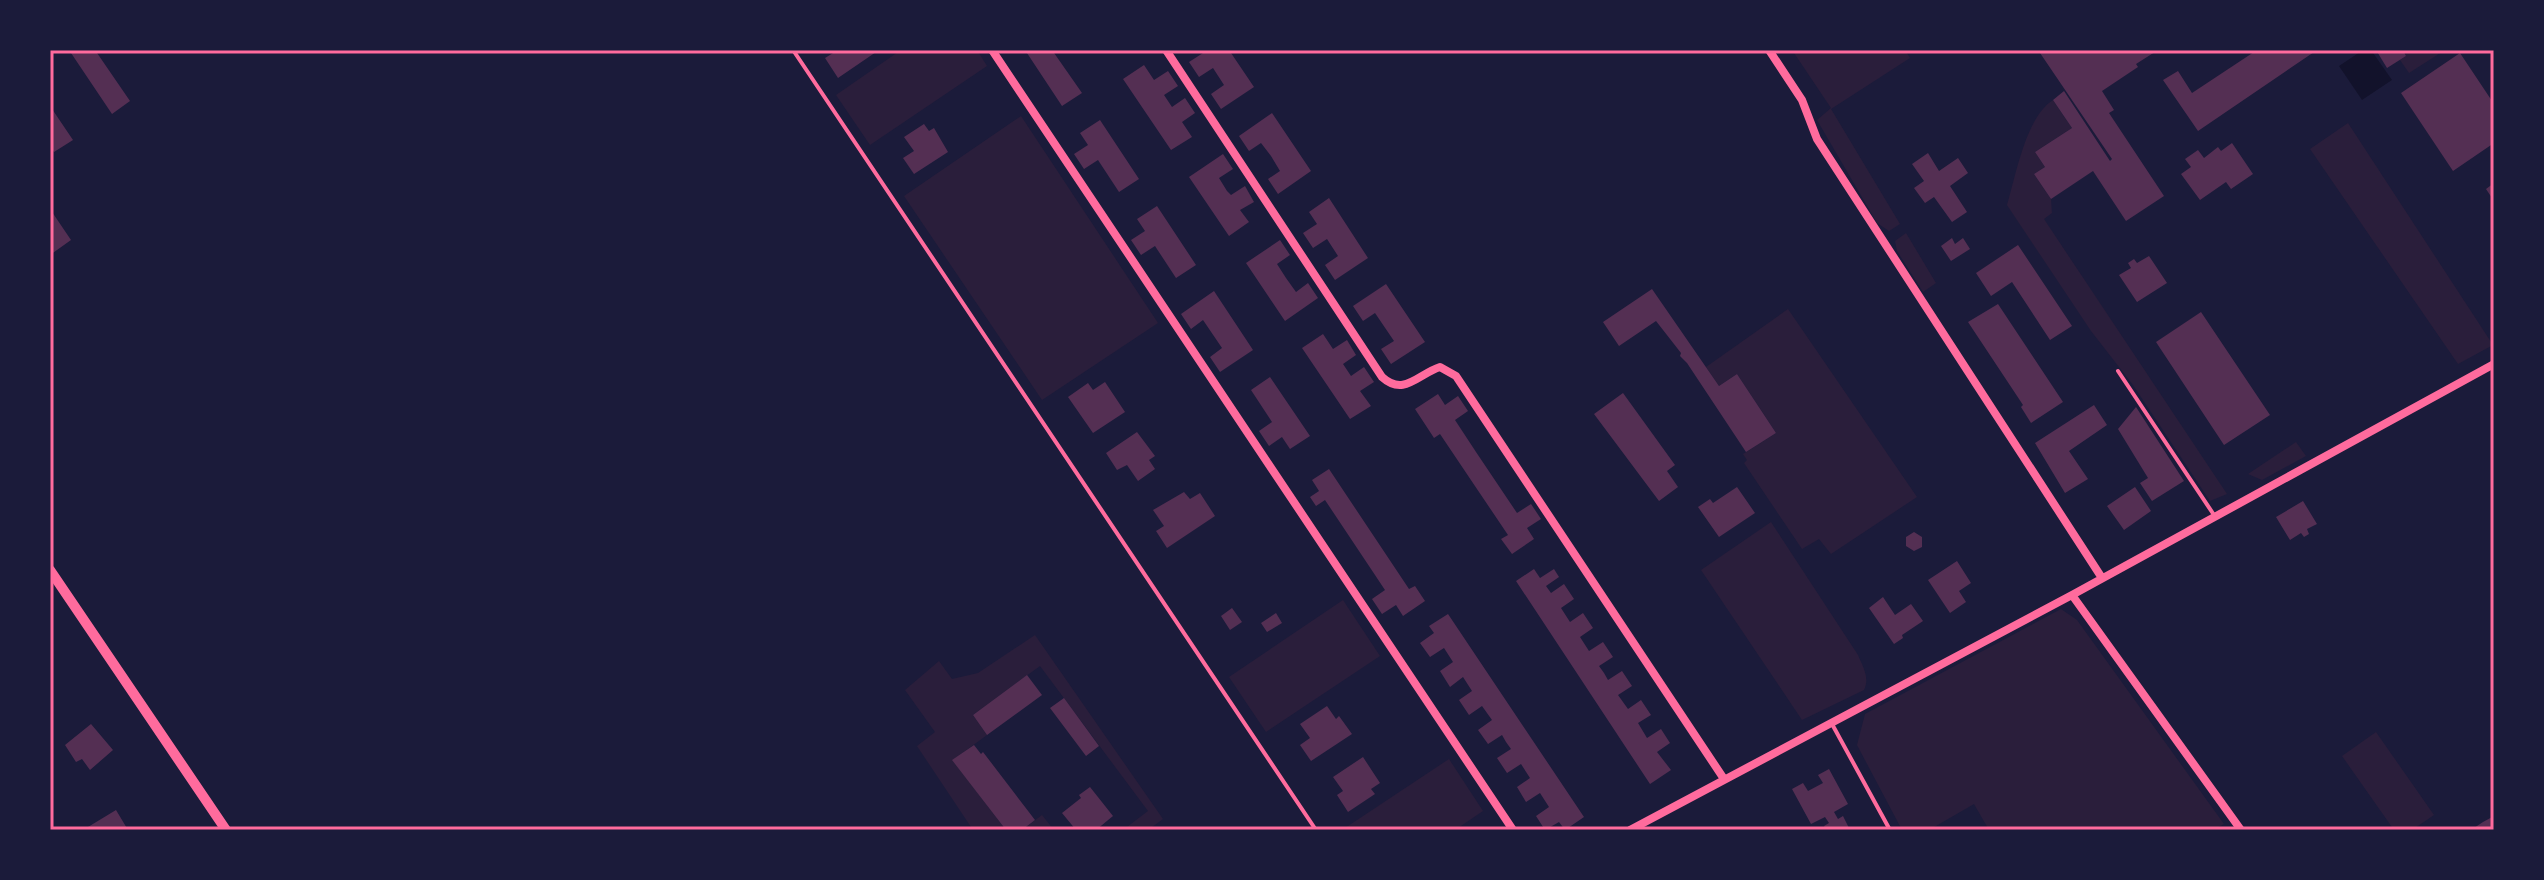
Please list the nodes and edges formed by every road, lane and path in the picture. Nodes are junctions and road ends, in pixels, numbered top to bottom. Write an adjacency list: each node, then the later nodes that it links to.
1 (793, 50): 14 (lane)
2 (992, 50): 15 (street)
3 (1166, 50): 12 (street)
4 (1769, 50): 9 (street)
5 (2494, 364): 7 (street)
6 (2118, 371): 7 (lane)
7 (2216, 517): 9 (street)
8 (52, 576): 13 (street)
9 (2102, 578): 10 (street)
10 (2072, 595): 11 (street); 18 (street)
11 (1831, 722): 12 (street); 17 (lane)
12 (1724, 779): 16 (street)
13 (226, 830)
14 (1316, 830)
15 (1513, 830)
16 (1630, 830)
17 (1890, 830)
18 (2241, 830)

